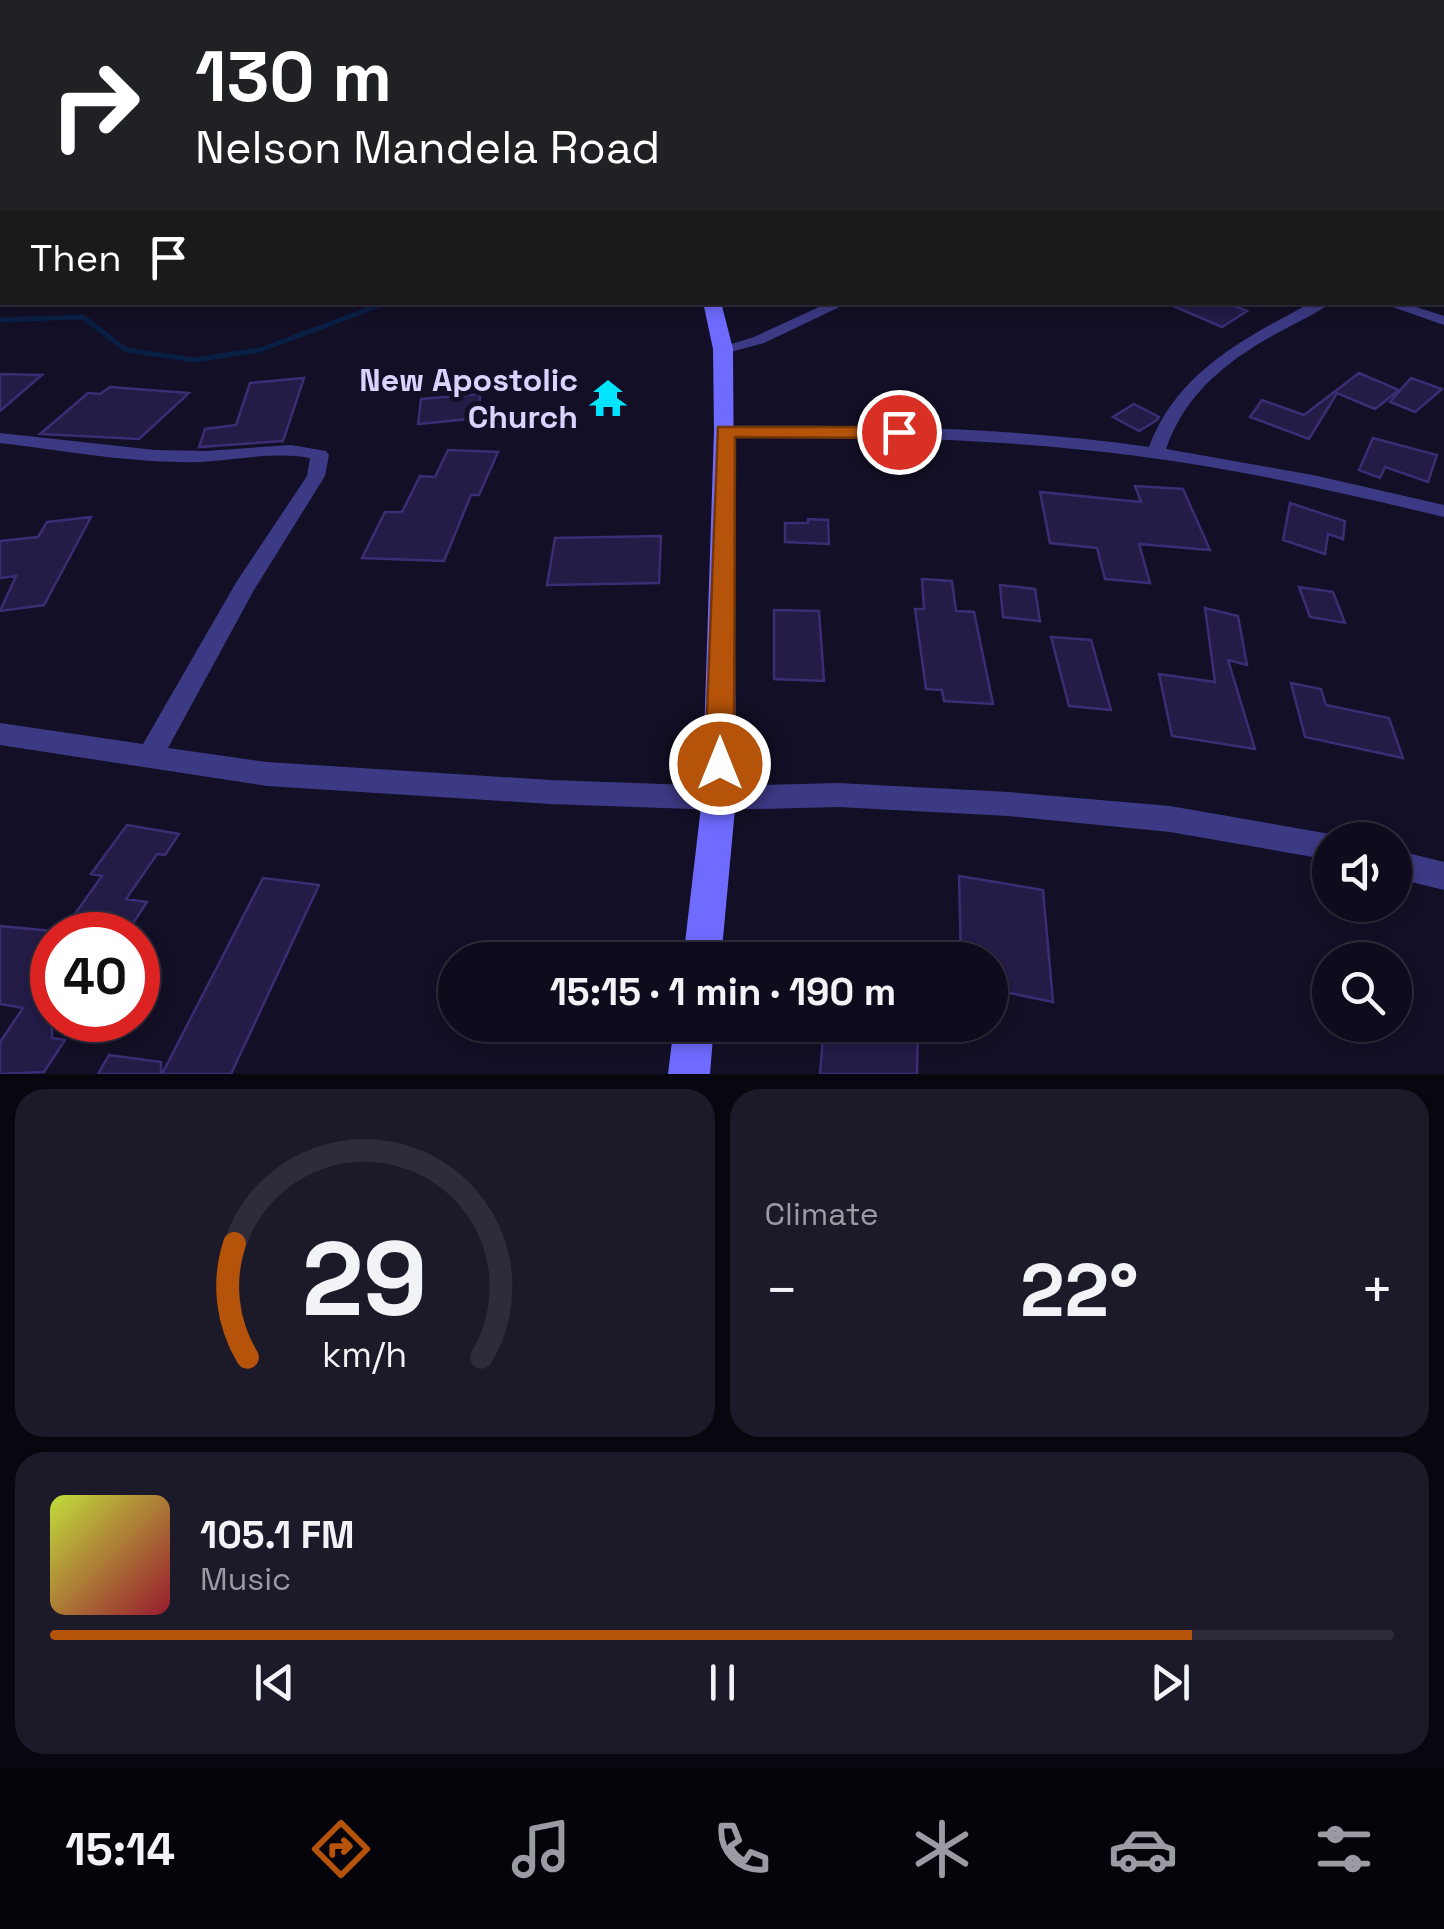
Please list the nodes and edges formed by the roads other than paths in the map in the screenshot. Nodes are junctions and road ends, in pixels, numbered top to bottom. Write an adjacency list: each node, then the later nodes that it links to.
1 (713, 305): 6 (street)
2 (837, 305): 6 (street)
3 (1319, 305): 9 (street)
4 (1394, 305): 5 (street)
5 (1444, 322)
6 (723, 349): 7 (street)
7 (725, 431): 9 (street); 13 (street)
8 (0, 438): 12 (street)
9 (1156, 453): 10 (street)
10 (1444, 511)
11 (0, 734): 12 (street)
12 (151, 754): 13 (street)
13 (719, 798): 14 (street); 17 (street)
14 (1312, 844)
15 (1412, 868): 16 (street)
16 (1444, 876)
17 (704, 942)
18 (692, 1042): 19 (street)
19 (689, 1074)

